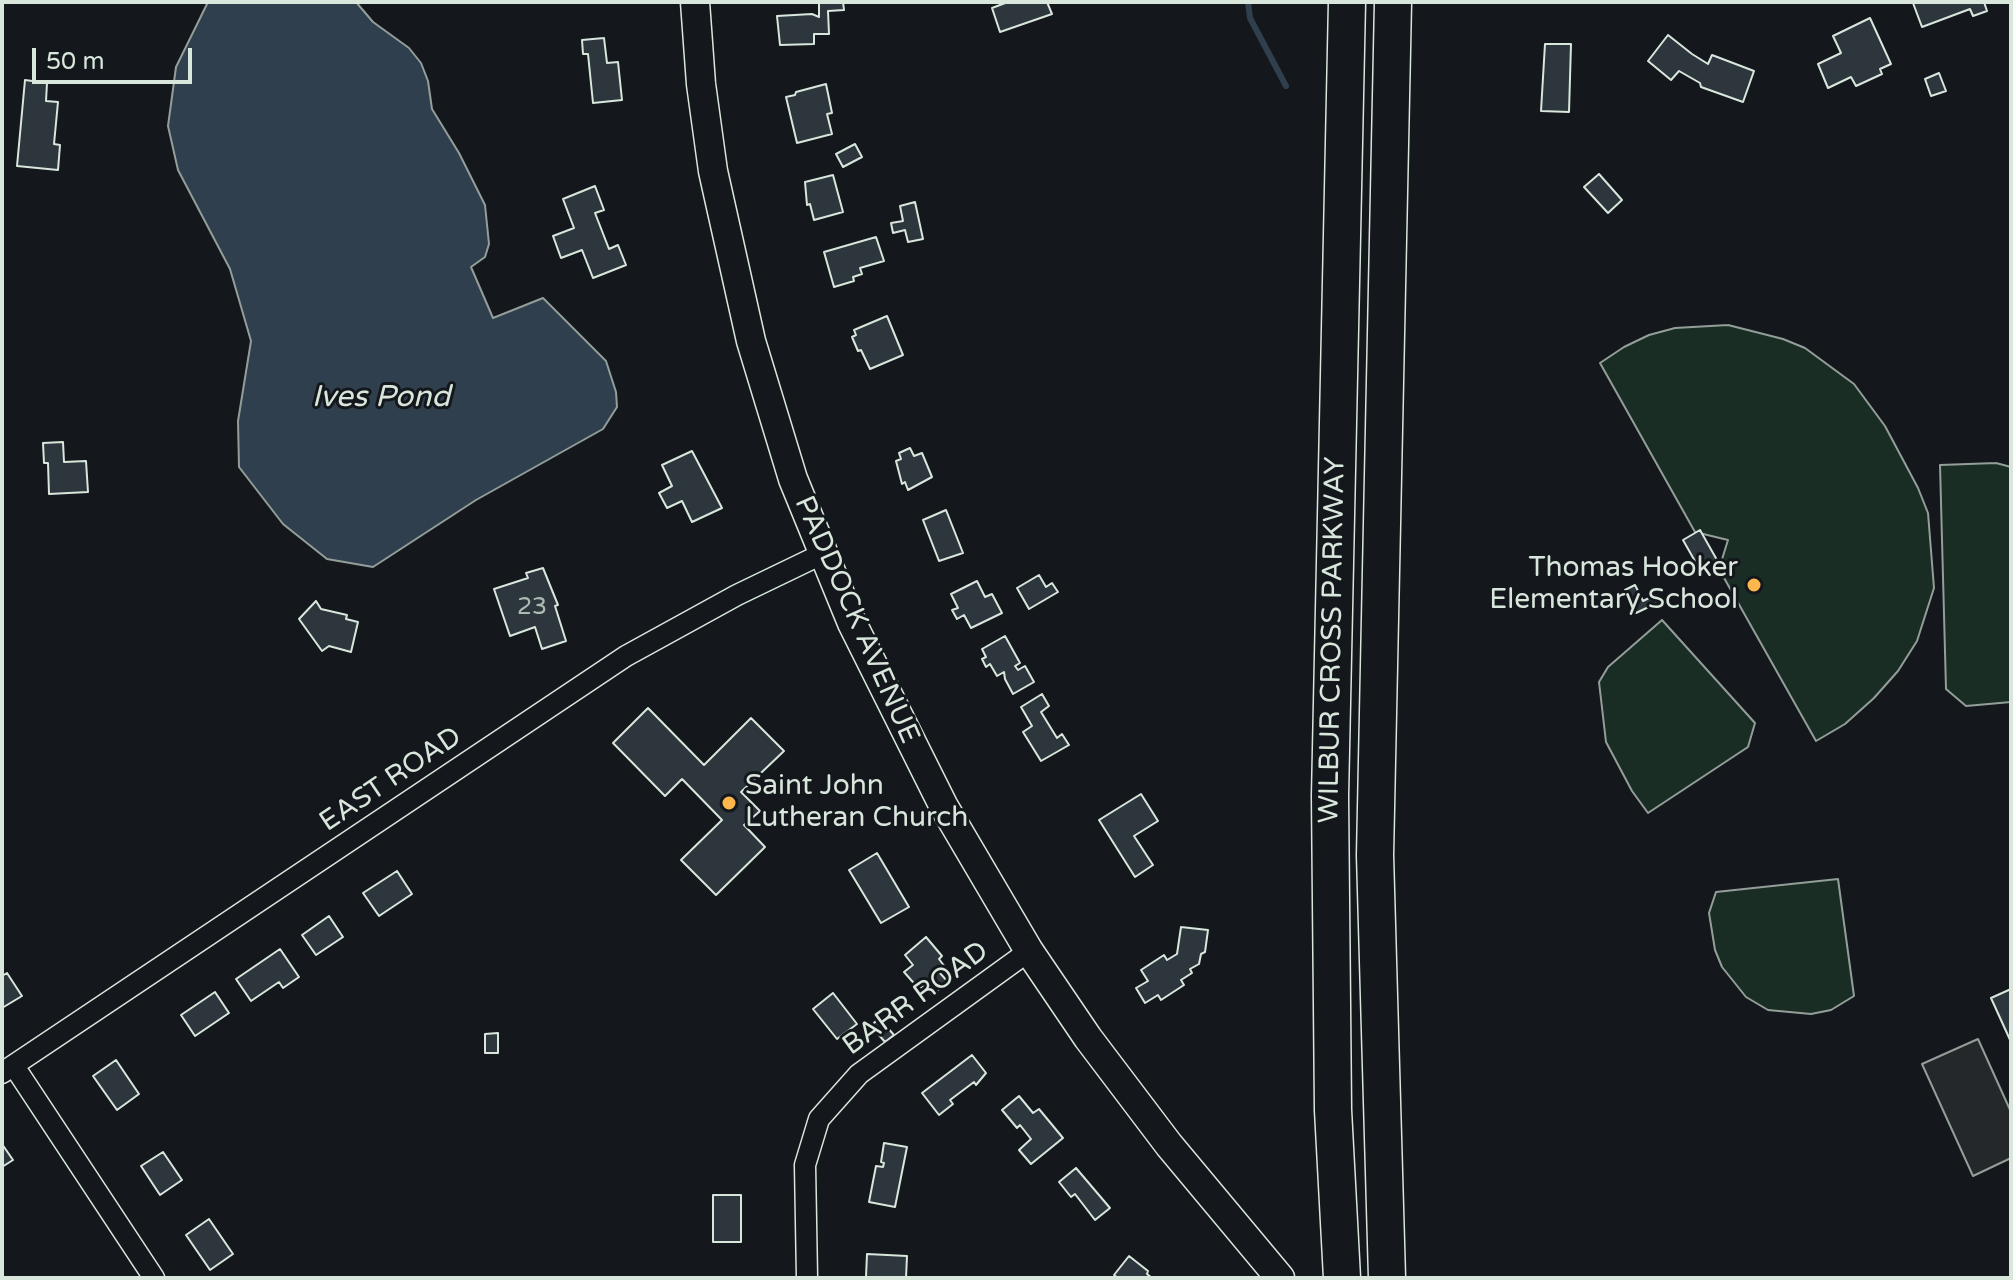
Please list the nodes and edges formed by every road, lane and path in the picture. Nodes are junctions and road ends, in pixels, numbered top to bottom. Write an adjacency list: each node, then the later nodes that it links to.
1 (695, 2): 4 (main road, PADDOCK AVENUE)
2 (1347, 2): 10 (highway, WILBUR CROSS PARKWAY)
3 (1393, 2): 11 (highway, WILBUR CROSS PARKWAY)
4 (822, 554): 5 (main road, PADDOCK AVENUE); 6 (street, EAST ROAD)
5 (1029, 951): 8 (street, BARR ROAD); 9 (main road, PADDOCK AVENUE)
6 (8, 1070): 7 (street)
7 (154, 1278)
8 (807, 1278)
9 (1280, 1278)
10 (1342, 1278)
11 (1387, 1278)

